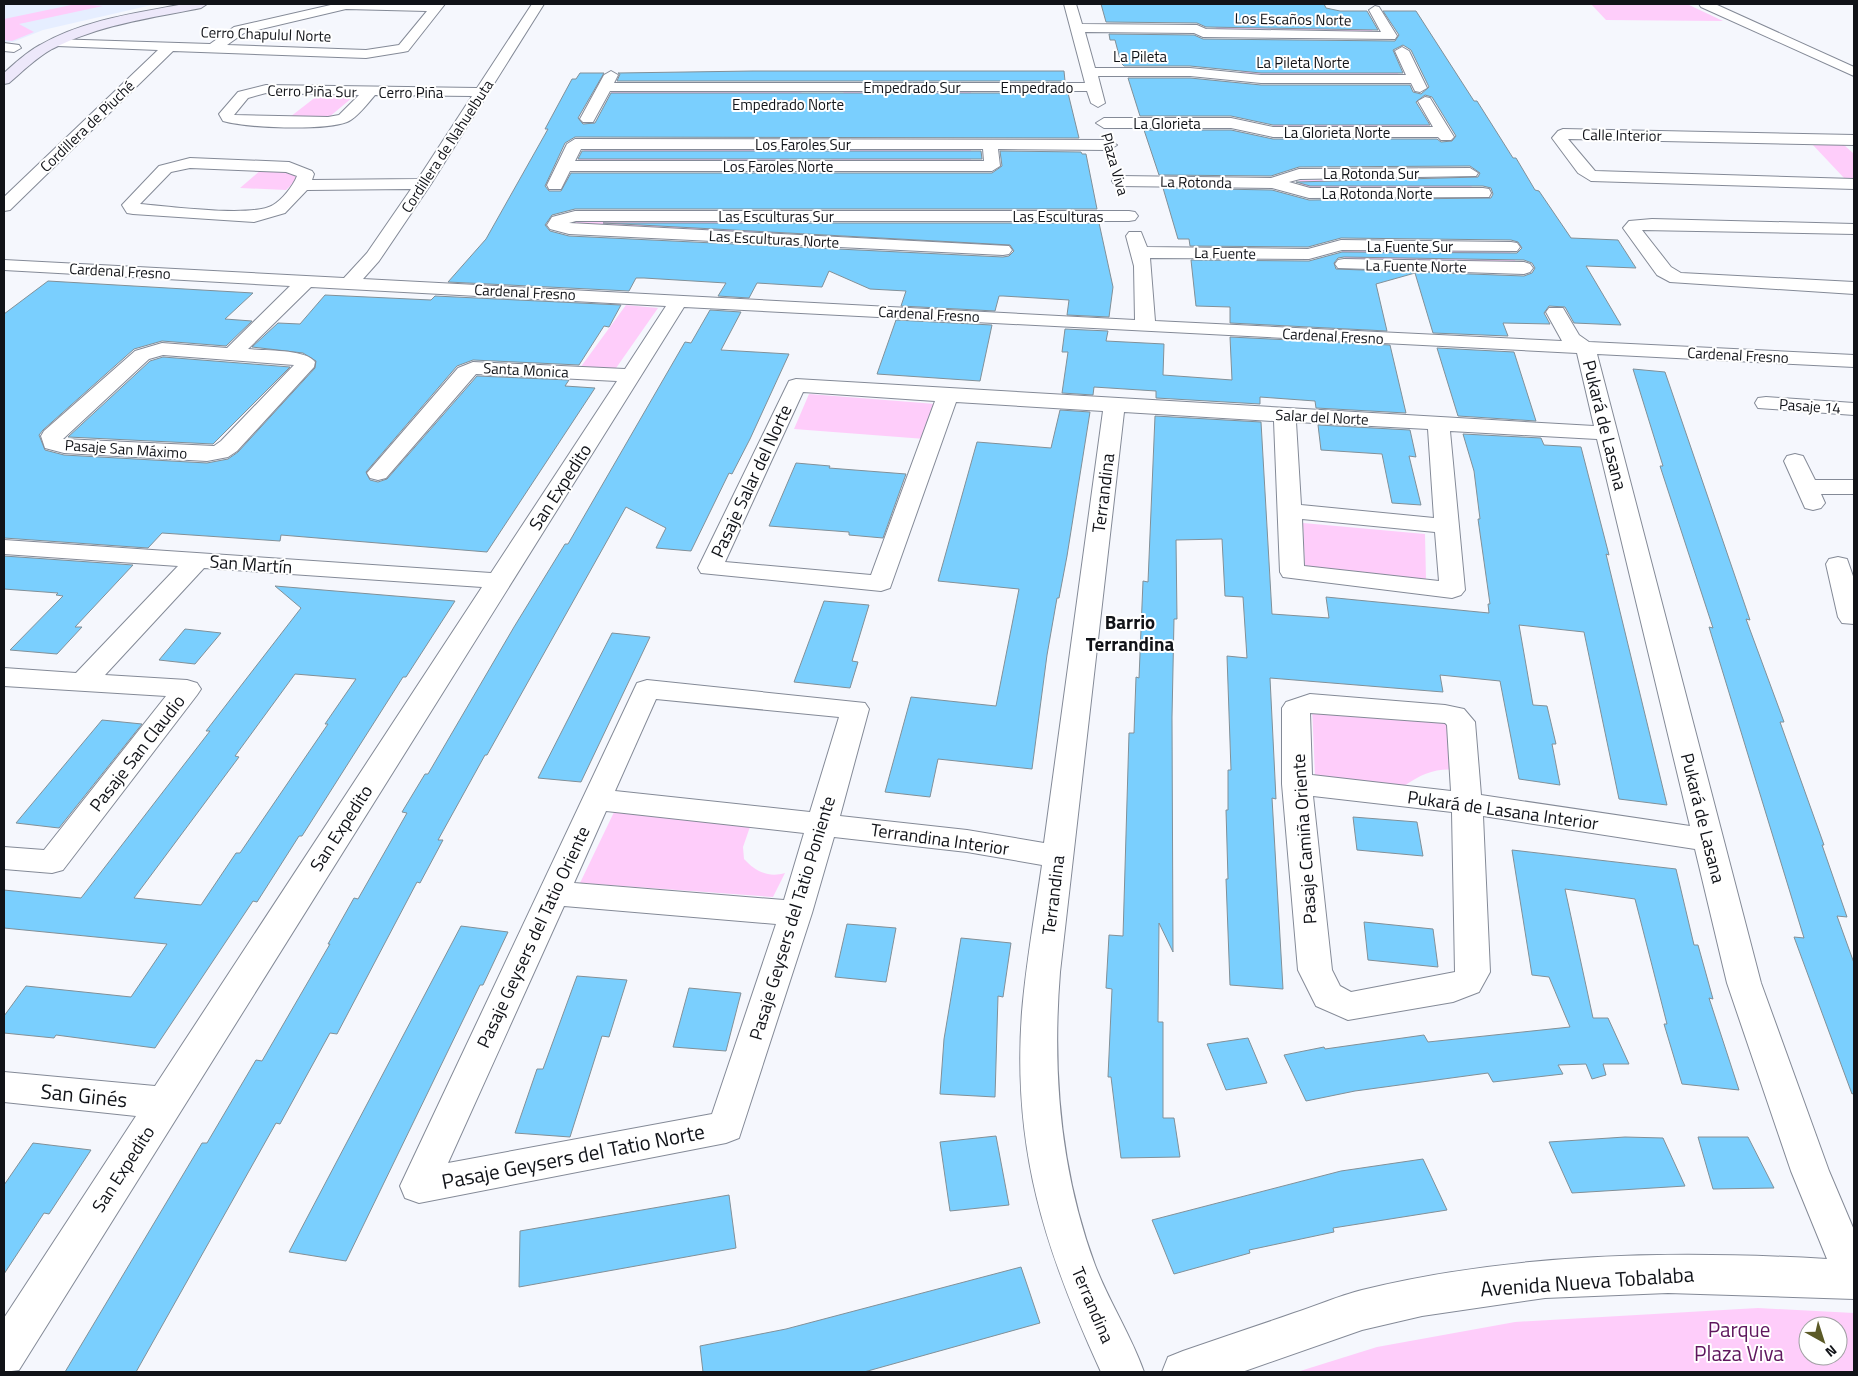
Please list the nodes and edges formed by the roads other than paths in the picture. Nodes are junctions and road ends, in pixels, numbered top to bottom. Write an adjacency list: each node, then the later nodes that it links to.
1 (164, 4): 16 (main road)
2 (201, 4): 13 (main road)
3 (538, 4): 33 (street, Cordillera de Nahuelbuta)
4 (1070, 4): 14 (street, Plaza Viva)
5 (1705, 4): 26 (street)
6 (438, 5): 8 (street); 11 (street)
7 (1375, 10): 12 (street)
8 (310, 13): 9 (street); 20 (street)
9 (333, 21)
10 (406, 23): 11 (street)
11 (424, 23): 20 (street, Cerro Chapulul Norte)
12 (1382, 23): 15 (street); 15 (street, Los Escaños Norte)
13 (96, 28): 17 (main road); 18 (street, Cerro Chapulul Norte)
14 (1076, 28): 15 (street); 27 (street, Plaza Viva)
15 (1197, 29)
16 (38, 36)
17 (57, 42): 18 (street, Cerro Chapulul Norte); 28 (main road)
18 (127, 45): 19 (street, Cerro Chapulul Norte)
19 (170, 46): 20 (street, Cerro Chapulul Norte); 58 (street, Cordillera de Piuché)
20 (213, 48)
21 (1402, 51): 24 (street)
22 (1279, 65): 25 (street)
23 (1389, 65): 24 (street)
24 (1409, 65): 31 (street)
25 (1190, 72): 27 (street, La Pileta); 31 (street, La Pileta Norte)
26 (1854, 72)
27 (1091, 79): 30 (street, Empedrado); 42 (street, Plaza Viva)
28 (4, 80)
29 (819, 87): 30 (street, Empedrado Sur); 34 (street, Empedrado Sur); 36 (street)
30 (980, 87): 37 (street)
31 (1420, 89): 39 (street)
32 (370, 92): 32 (street, Cerro Piña Sur); 33 (street, Cerro Piña)
33 (481, 92): 54 (street, Cordillera de Nahuelbuta)
34 (596, 104): 35 (street); 41 (street)
35 (615, 104)
36 (816, 104)
37 (981, 104)
38 (1415, 115): 39 (street)
39 (1434, 115): 43 (street, La Glorieta Norte)
40 (1263, 116): 43 (street)
41 (588, 119)
42 (1104, 123): 43 (street, La Glorieta); 47 (street, Plaza Viva)
43 (1231, 123)
44 (1852, 142): 55 (street, Calle Interior)
45 (808, 144): 46 (street, Los Faroles Sur); 49 (street, Los Faroles Sur); 50 (street)
46 (990, 144): 47 (street, Los Faroles Sur); 50 (street, Los Faroles Norte)
47 (1109, 144): 52 (street, Plaza Viva)
48 (1461, 159): 51 (street)
49 (564, 166): 50 (street, Los Faroles Norte); 57 (street)
50 (804, 166)
51 (1470, 173): 53 (street, La Rotonda Sur); 53 (street, La Rotonda Norte)
52 (1120, 181): 53 (street, La Rotonda); 60 (street, Plaza Viva)
53 (1273, 183)
54 (423, 184): 56 (street); 72 (street, Cordillera de Nahuelbuta)
55 (1854, 184)
56 (302, 185): 56 (street)
57 (555, 185)
58 (4, 206)
59 (988, 216): 60 (street, Las Esculturas); 61 (street, Las Esculturas Sur); 65 (street, Las Esculturas Norte)
60 (1129, 216): 67 (street, Plaza Viva)
61 (807, 217): 62 (street, Las Esculturas Sur); 65 (street)
62 (564, 218): 65 (street, Las Esculturas Norte)
63 (1501, 227): 66 (street)
64 (1854, 229): 73 (street)
65 (801, 240)
66 (1511, 246): 68 (street, La Fuente Sur); 68 (street, La Fuente Norte)
67 (1140, 252): 68 (street, La Fuente); 76 (street, Plaza Viva)
68 (1309, 254)
69 (13, 265): 70 (street); 71 (street, Cardenal Fresno)
70 (4, 280)
71 (306, 281): 72 (street, Cardenal Fresno); 78 (street)
72 (349, 283): 74 (street, Cardenal Fresno)
73 (1854, 288)
74 (679, 300): 76 (street, Cardenal Fresno); 80 (street, San Expedito)
75 (1556, 312): 77 (street)
76 (1145, 326): 77 (street, Cardenal Fresno)
77 (1586, 349): 79 (street, Cardenal Fresno); 88 (street, Pukará de Lasana)
78 (232, 354): 78 (street, Pasaje San Máximo)
79 (1854, 361)
80 (632, 375): 90 (street, Santa Monica); 97 (street, San Expedito)
81 (948, 394): 81 (street, Pasaje Salar del Norte); 82 (street, Pasaje Salar del Norte)
82 (1037, 401): 84 (street, Salar del Norte)
83 (1766, 403): 85 (street, Pasaje 14)
84 (1114, 405): 86 (street, Salar del Norte); 107 (street, Terrandina)
85 (1854, 409)
86 (1285, 415): 87 (street, Salar del Norte); 92 (street)
87 (1438, 423): 88 (street, Salar del Norte); 93 (street)
88 (1607, 433): 106 (street, Pukará de Lasana)
89 (1795, 461): 91 (street)
90 (378, 473)
91 (1854, 487)
92 (1289, 511): 93 (street); 93 (street)
93 (1447, 526)
94 (4, 547): 95 (street, San Martín)
95 (198, 560): 97 (street, San Martín); 100 (street)
96 (1838, 564): 98 (street)
97 (499, 582): 112 (street, San Expedito)
98 (1851, 600)
99 (4, 677): 100 (street, Pasaje San Claudio)
100 (82, 682): 108 (street, Pasaje San Claudio)
101 (648, 689): 103 (street, Pasaje Geysers del Tatio Oriente); 105 (street, Pasaje Geysers del Tatio Poniente)
102 (1297, 784): 104 (street, Pukará de Lasana Interior); 104 (street, Pasaje Camiña Oriente); 104 (street, Pasaje Camiña Oriente)
103 (596, 799): 105 (street, Terrandina Interior); 109 (street, Pasaje Geysers del Tatio Oriente)
104 (1467, 803): 106 (street, Pukará de Lasana Interior)
105 (822, 824): 107 (street, Terrandina Interior); 110 (street, Pasaje Geysers del Tatio Poniente)
106 (1708, 840): 115 (street, Pukará de Lasana)
107 (1058, 857): 117 (street, Terrandina)
108 (4, 858)
109 (553, 893): 110 (street); 114 (street, Pasaje Geysers del Tatio Oriente)
110 (796, 913): 113 (street, Pasaje Geysers del Tatio Poniente)
111 (4, 1087): 112 (street, San Ginés)
112 (165, 1103): 116 (street, San Expedito)
113 (726, 1127): 114 (street, Pasaje Geysers del Tatio Norte)
114 (419, 1186)
115 (1854, 1279): 118 (street, Avenida Nueva Tobalaba)
116 (4, 1355)
117 (1122, 1372)
118 (1183, 1372)

